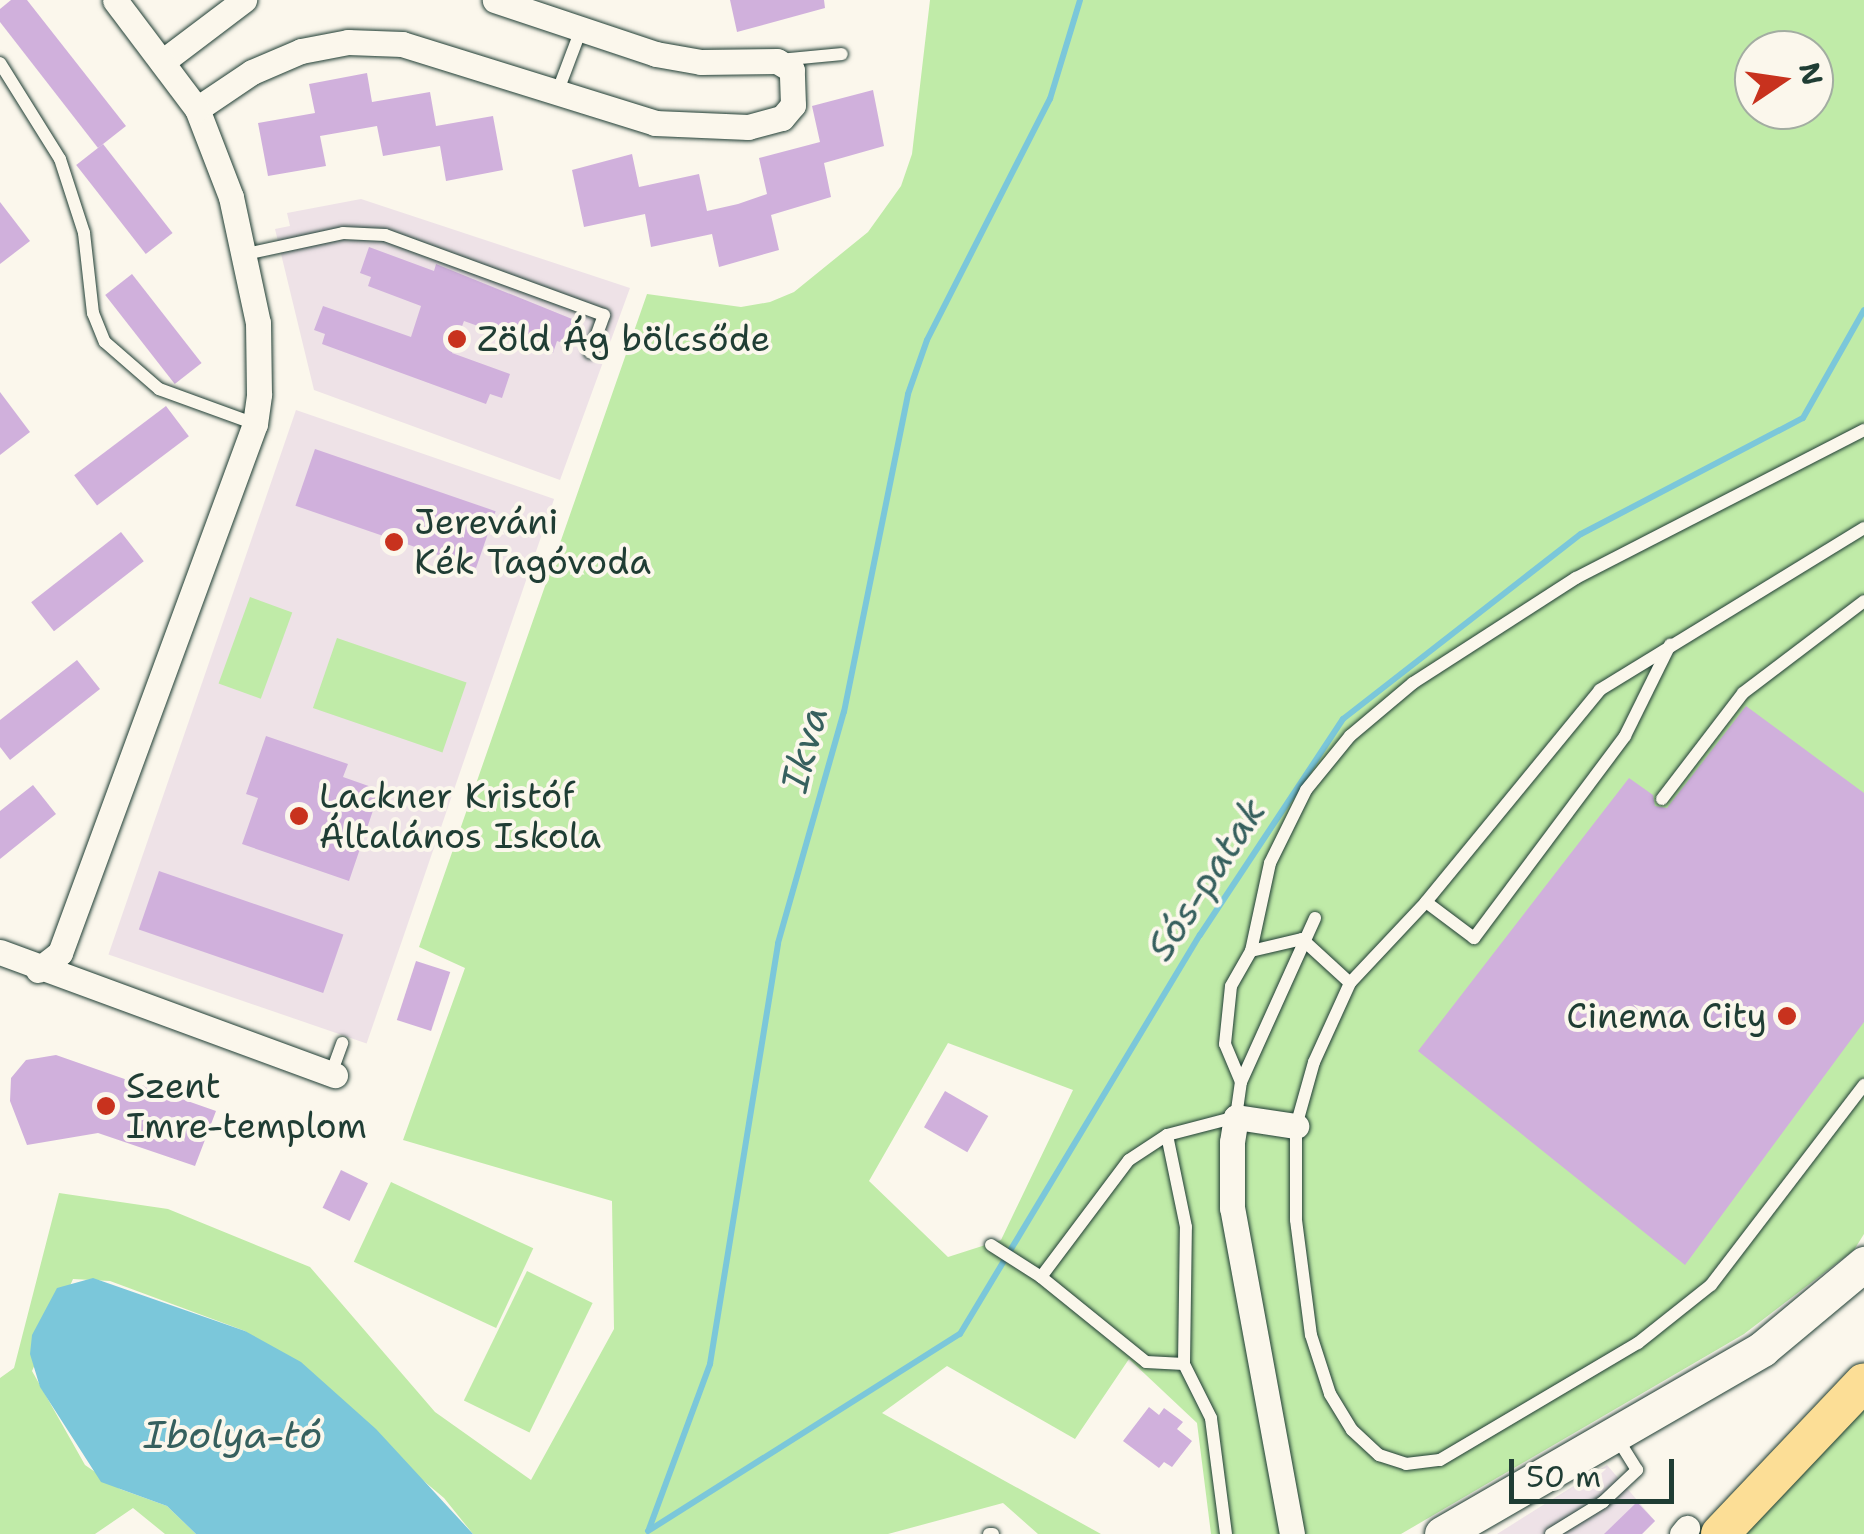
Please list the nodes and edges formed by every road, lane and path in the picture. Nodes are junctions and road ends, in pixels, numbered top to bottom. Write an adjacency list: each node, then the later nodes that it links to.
1 (114, 0): 7 (street)
2 (244, 0): 7 (street)
3 (495, 0): 4 (street)
4 (580, 32): 6 (street); 9 (lane)
5 (842, 54): 6 (lane)
6 (778, 60): 9 (street)
7 (162, 62): 10 (street)
8 (0, 64): 13 (lane)
9 (557, 94): 10 (street)
10 (197, 109): 11 (street)
11 (246, 254): 12 (lane); 13 (street)
12 (590, 353)
13 (255, 424): 24 (street)
14 (1864, 430): 22 (lane)
15 (1864, 528): 17 (lane)
16 (1864, 601): 18 (lane)
17 (1670, 646): 19 (lane); 19 (lane)
18 (1662, 799)
19 (1426, 902): 25 (lane)
20 (1315, 918): 21 (lane)
21 (1302, 940): 22 (lane); 25 (lane); 28 (lane)
22 (1250, 951): 28 (lane)
23 (0, 952): 24 (street)
24 (38, 970): 27 (street)
25 (1350, 983): 31 (lane)
26 (342, 1043): 27 (lane)
27 (332, 1076)
28 (1241, 1082): 30 (lane)
29 (1864, 1086): 31 (lane)
30 (1236, 1117): 31 (street); 32 (lane); 40 (street)
31 (1296, 1126)
32 (1166, 1136): 35 (lane); 36 (lane)
33 (994, 1247): 35 (lane)
34 (1864, 1264): 38 (street)
35 (1040, 1277): 36 (lane)
36 (1184, 1364): 41 (lane)
37 (1864, 1382): 39 (main road)
38 (1614, 1435): 42 (street); 43 (lane)
39 (1690, 1528)
40 (1293, 1533)
41 (1226, 1534)
42 (1442, 1534)
43 (1551, 1534)

